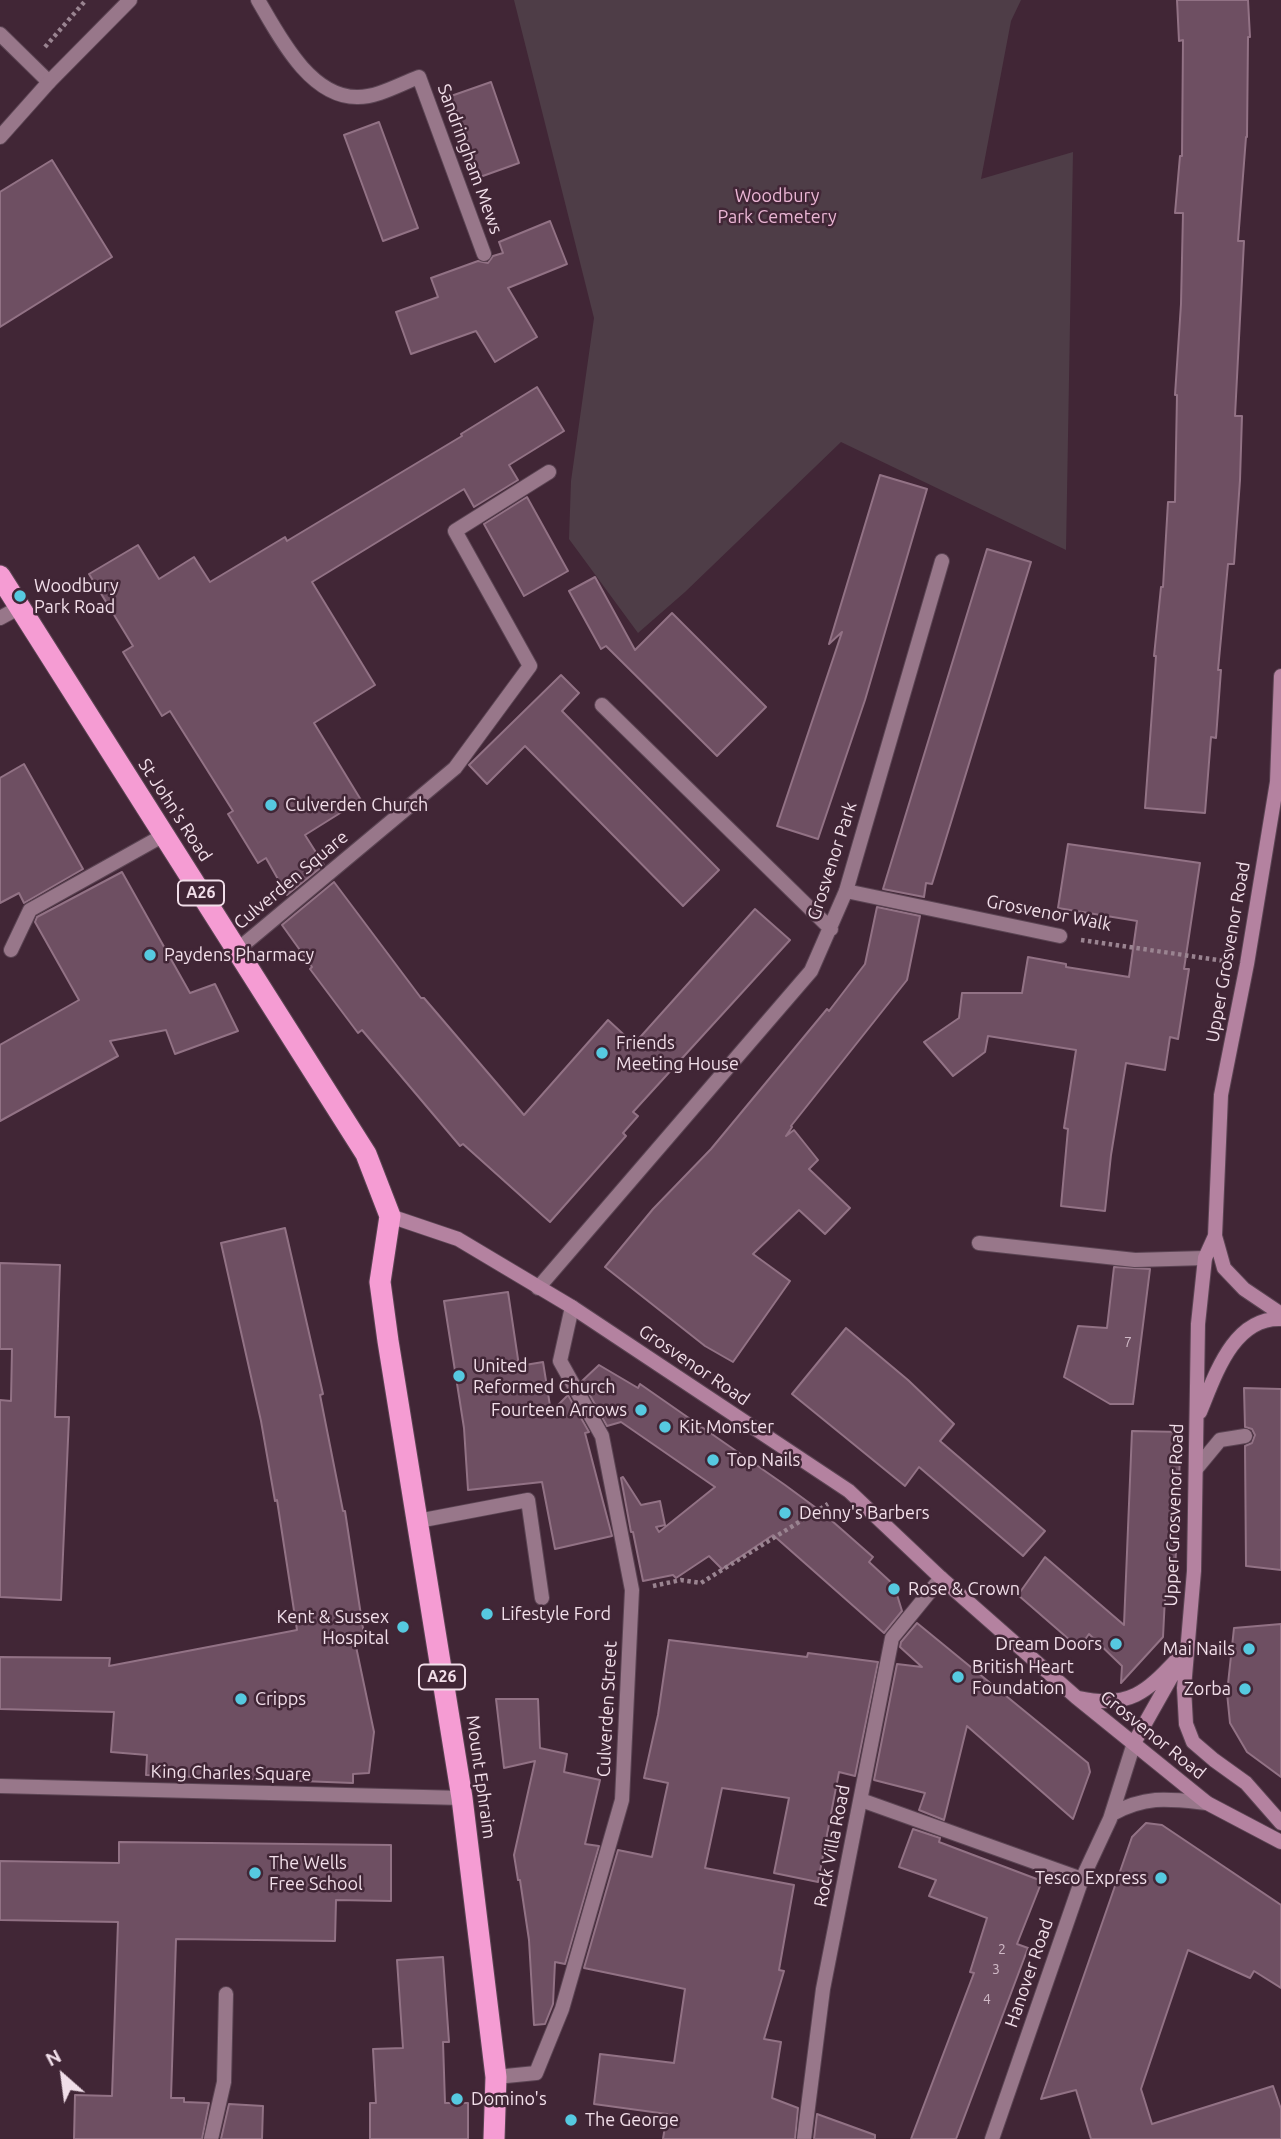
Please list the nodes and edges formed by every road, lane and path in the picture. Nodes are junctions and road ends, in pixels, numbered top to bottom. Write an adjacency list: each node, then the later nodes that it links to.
1 (130, 0): 4 (street)
2 (258, 0): 6 (street, Sandringham Mews)
3 (0, 34): 4 (street)
4 (49, 82): 5 (street)
5 (0, 137)
6 (484, 254)
7 (549, 472): 19 (street, Culverden Square)
8 (942, 561): 15 (street, Grosvenor Park)
9 (0, 576): 10 (highway, St John's Road / A26)
10 (20, 607): 11 (street); 14 (highway, St John's Road / A26)
11 (0, 618)
12 (1281, 676): 20 (street, Upper Grosvenor Road)
13 (602, 705): 16 (street)
14 (164, 835): 18 (street); 19 (highway, St John's Road / A26)
15 (845, 891): 16 (street, Grosvenor Park); 17 (street, Grosvenor Walk)
16 (831, 929): 25 (street, Grosvenor Park)
17 (1060, 936): 20 (path, Grosvenor Walk)
18 (11, 950)
19 (237, 950): 21 (highway, St John's Road / A26)
20 (1247, 964): 22 (street, Upper Grosvenor Road)
21 (390, 1216): 25 (street, Grosvenor Road); 32 (highway, Mount Ephraim / A26)
22 (1215, 1236): 24 (street, Upper Grosvenor Road); 27 (street, Upper Grosvenor Road)
23 (979, 1243): 24 (street)
24 (1205, 1258): 28 (street, Upper Grosvenor Road)
25 (538, 1289): 26 (street, Grosvenor Road)
26 (572, 1307): 31 (street, Grosvenor Road); 34 (street, Culverden Street)
27 (1281, 1316): 28 (street)
28 (1196, 1419): 30 (street, Upper Grosvenor Road)
29 (1245, 1436): 30 (street)
30 (1196, 1469): 36 (street, Upper Grosvenor Road)
31 (849, 1491): 33 (street, Grosvenor Road); 34 (path)
32 (418, 1521): 35 (street); 40 (highway, Mount Ephraim / A26)
33 (941, 1578): 37 (street, Grosvenor Road); 41 (street, Rock Villa Road)
34 (632, 1590): 48 (street, Culverden Street)
35 (542, 1598)
36 (1187, 1649): 37 (street, Grosvenor Road); 38 (street, Upper Grosvenor Road); 44 (street, Grosvenor Road)
37 (1076, 1697): 38 (street, Grosvenor Road)
38 (1134, 1743): 42 (street, Grosvenor Road); 43 (street, Hanover Road)
39 (0, 1786): 40 (street, King Charles Square)
40 (462, 1798): 48 (highway, Mount Ephraim / A26)
41 (861, 1800): 46 (street); 51 (street, Rock Villa Road)
42 (1207, 1803): 43 (street, Grosvenor Road); 45 (street, Grosvenor Road)
43 (1112, 1814): 46 (street, Hanover Road)
44 (1281, 1823)
45 (1281, 1842)
46 (1082, 1879): 52 (street, Hanover Road)
47 (226, 1994): 49 (street)
48 (496, 2077): 50 (highway, Mount Ephraim / A26)
49 (211, 2139)
50 (494, 2139)
51 (804, 2139)
52 (992, 2139)

